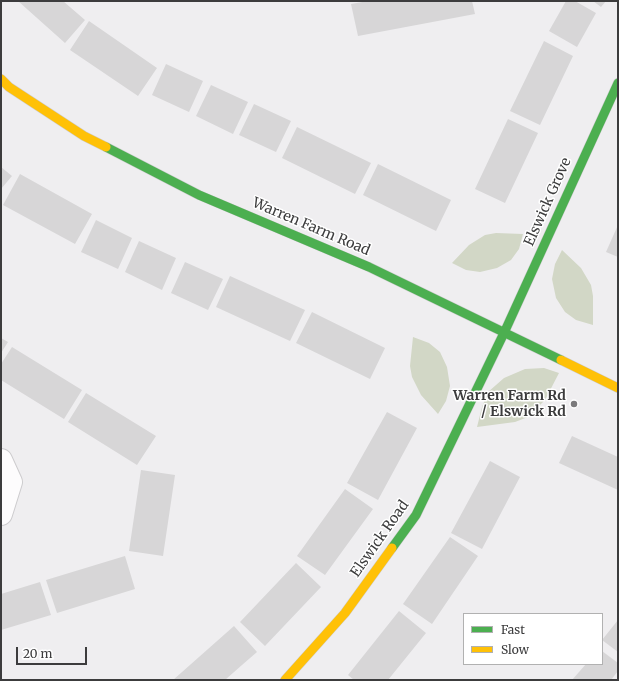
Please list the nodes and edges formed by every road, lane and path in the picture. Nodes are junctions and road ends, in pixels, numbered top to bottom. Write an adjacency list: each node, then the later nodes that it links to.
1 (1, 79): 3 (street, Warren Farm Road)
2 (618, 83): 3 (street, Elswick Grove)
3 (504, 332): 4 (street, Warren Farm Road); 7 (street, Elswick Road)
4 (618, 388)
5 (1, 460): 6 (street)
6 (1, 514)
7 (285, 680)

